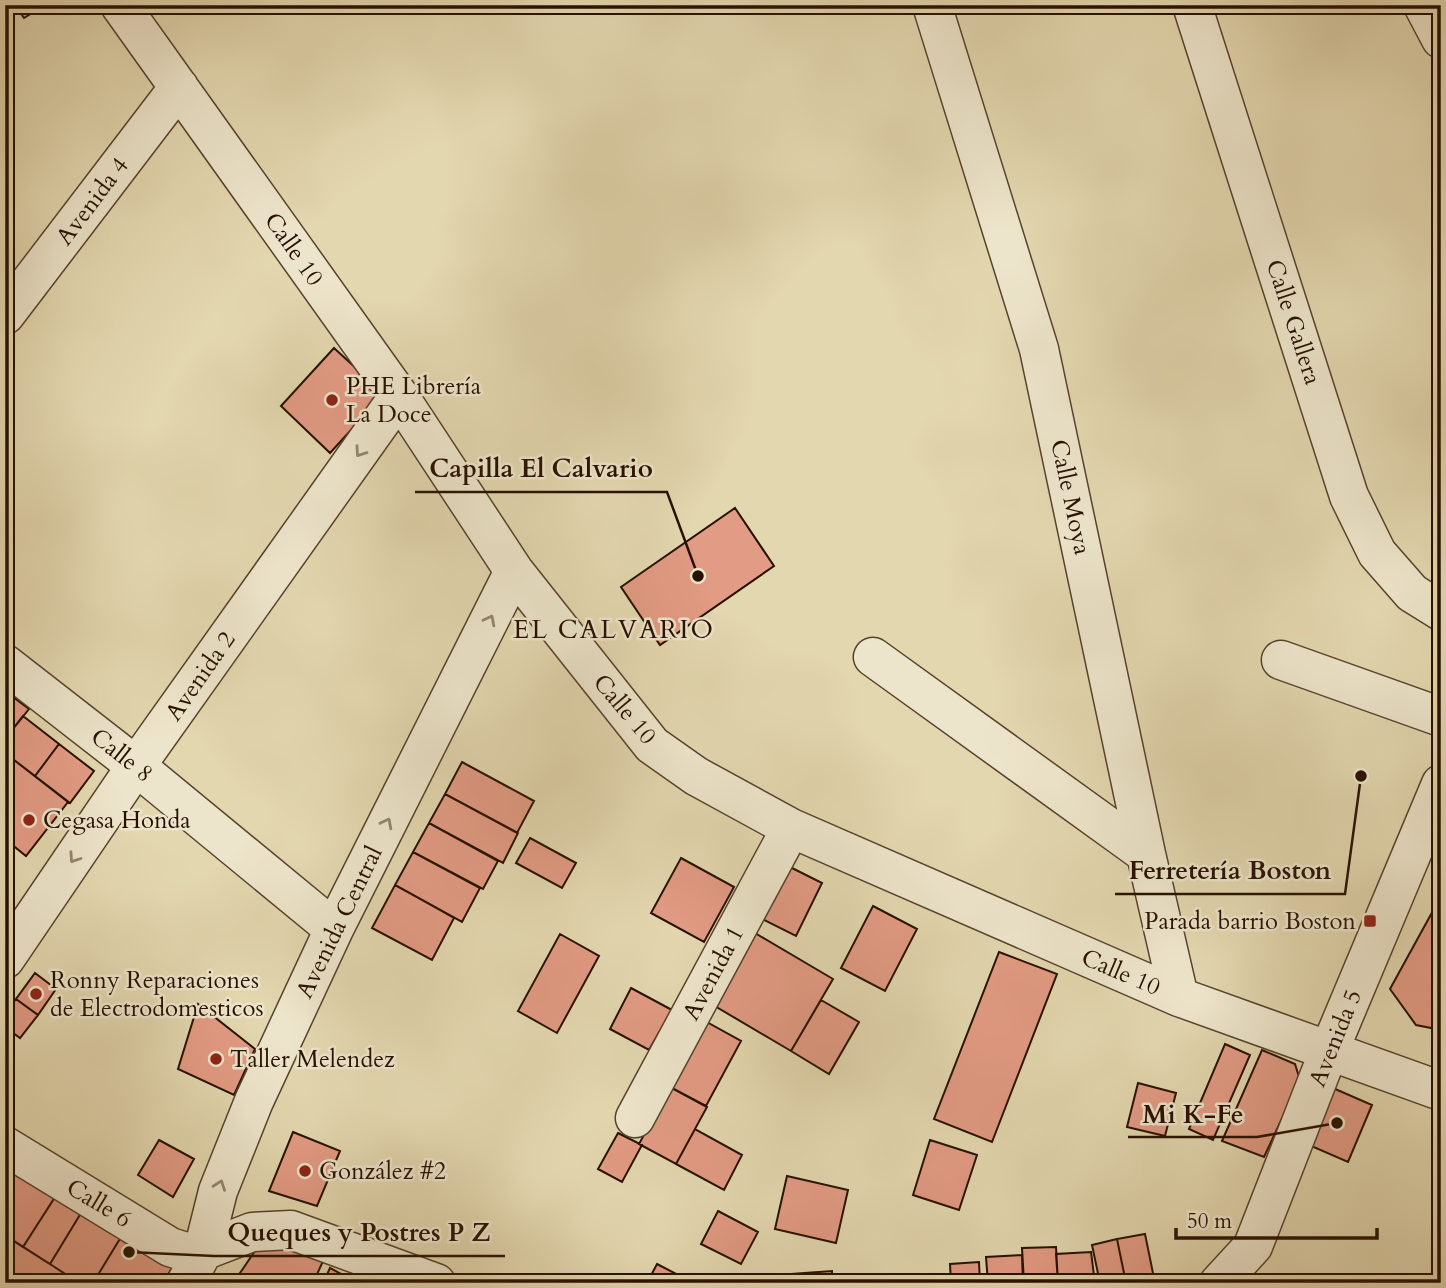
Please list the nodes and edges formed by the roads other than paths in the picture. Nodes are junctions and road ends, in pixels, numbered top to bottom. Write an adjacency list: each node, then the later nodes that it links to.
1 (120, 5): 6 (street, Calle 10)
2 (932, 5): 18 (street, Calle Moya)
3 (1192, 5): 10 (street, Calle Gallera)
4 (1423, 5): 5 (street)
5 (1441, 39)
6 (179, 86): 7 (street, Avenida 4); 8 (street, Calle 10)
7 (5, 315)
8 (399, 396): 9 (street, Calle 10); 15 (street, Avenida 2, one-way to 15)
9 (514, 571): 17 (street, Calle 10); 19 (street, Avenida Central, one-way to 9)
10 (1441, 611)
11 (873, 657): 18 (street)
12 (1281, 660): 14 (street)
13 (5, 664): 15 (street, Calle 8)
14 (1441, 717)
15 (136, 766): 19 (street, Calle 8); 20 (street, Avenida 2, one-way to 20)
16 (1441, 785): 22 (street, Avenida 5)
17 (791, 828): 21 (street, Calle 10); 24 (street, Avenida 1)
18 (1146, 854): 21 (street, Calle Moya)
19 (334, 929): 26 (street, Avenida Central, one-way to 19)
20 (5, 959)
21 (1179, 997): 22 (street, Calle 10)
22 (1329, 1051): 23 (street, Calle 10); 28 (street, Avenida 5)
23 (1441, 1091)
24 (635, 1118)
25 (5, 1146): 26 (street, Calle 6)
26 (194, 1267): 27 (street, Calle 6)
27 (436, 1283)
28 (1219, 1283)

